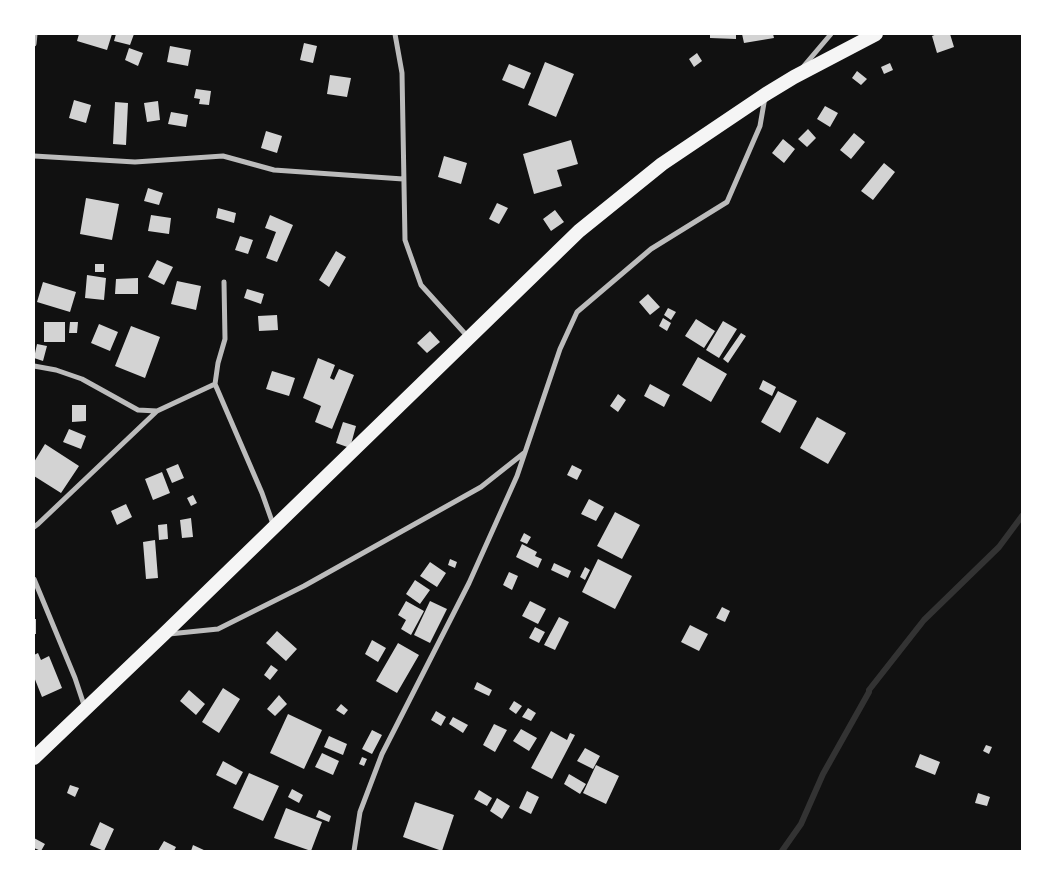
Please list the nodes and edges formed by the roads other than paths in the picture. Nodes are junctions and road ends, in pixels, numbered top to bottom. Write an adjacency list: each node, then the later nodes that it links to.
1 (35, 34): 5 (street)
2 (395, 34): 9 (street)
3 (831, 34): 6 (street)
4 (876, 34): 6 (highway)
5 (34, 44)
6 (794, 77): 7 (highway)
7 (766, 94): 11 (highway); 15 (street)
8 (34, 156): 9 (street)
9 (403, 179): 11 (street)
10 (224, 282): 13 (street)
11 (468, 338): 17 (highway)
12 (34, 366): 14 (street)
13 (215, 384): 14 (street); 17 (street)
14 (157, 411): 16 (street)
15 (526, 452): 19 (street); 22 (street)
16 (34, 527)
17 (274, 527): 19 (highway)
18 (34, 579): 20 (street)
19 (163, 635): 20 (highway)
20 (85, 708): 21 (highway)
21 (34, 758)
22 (354, 851)

